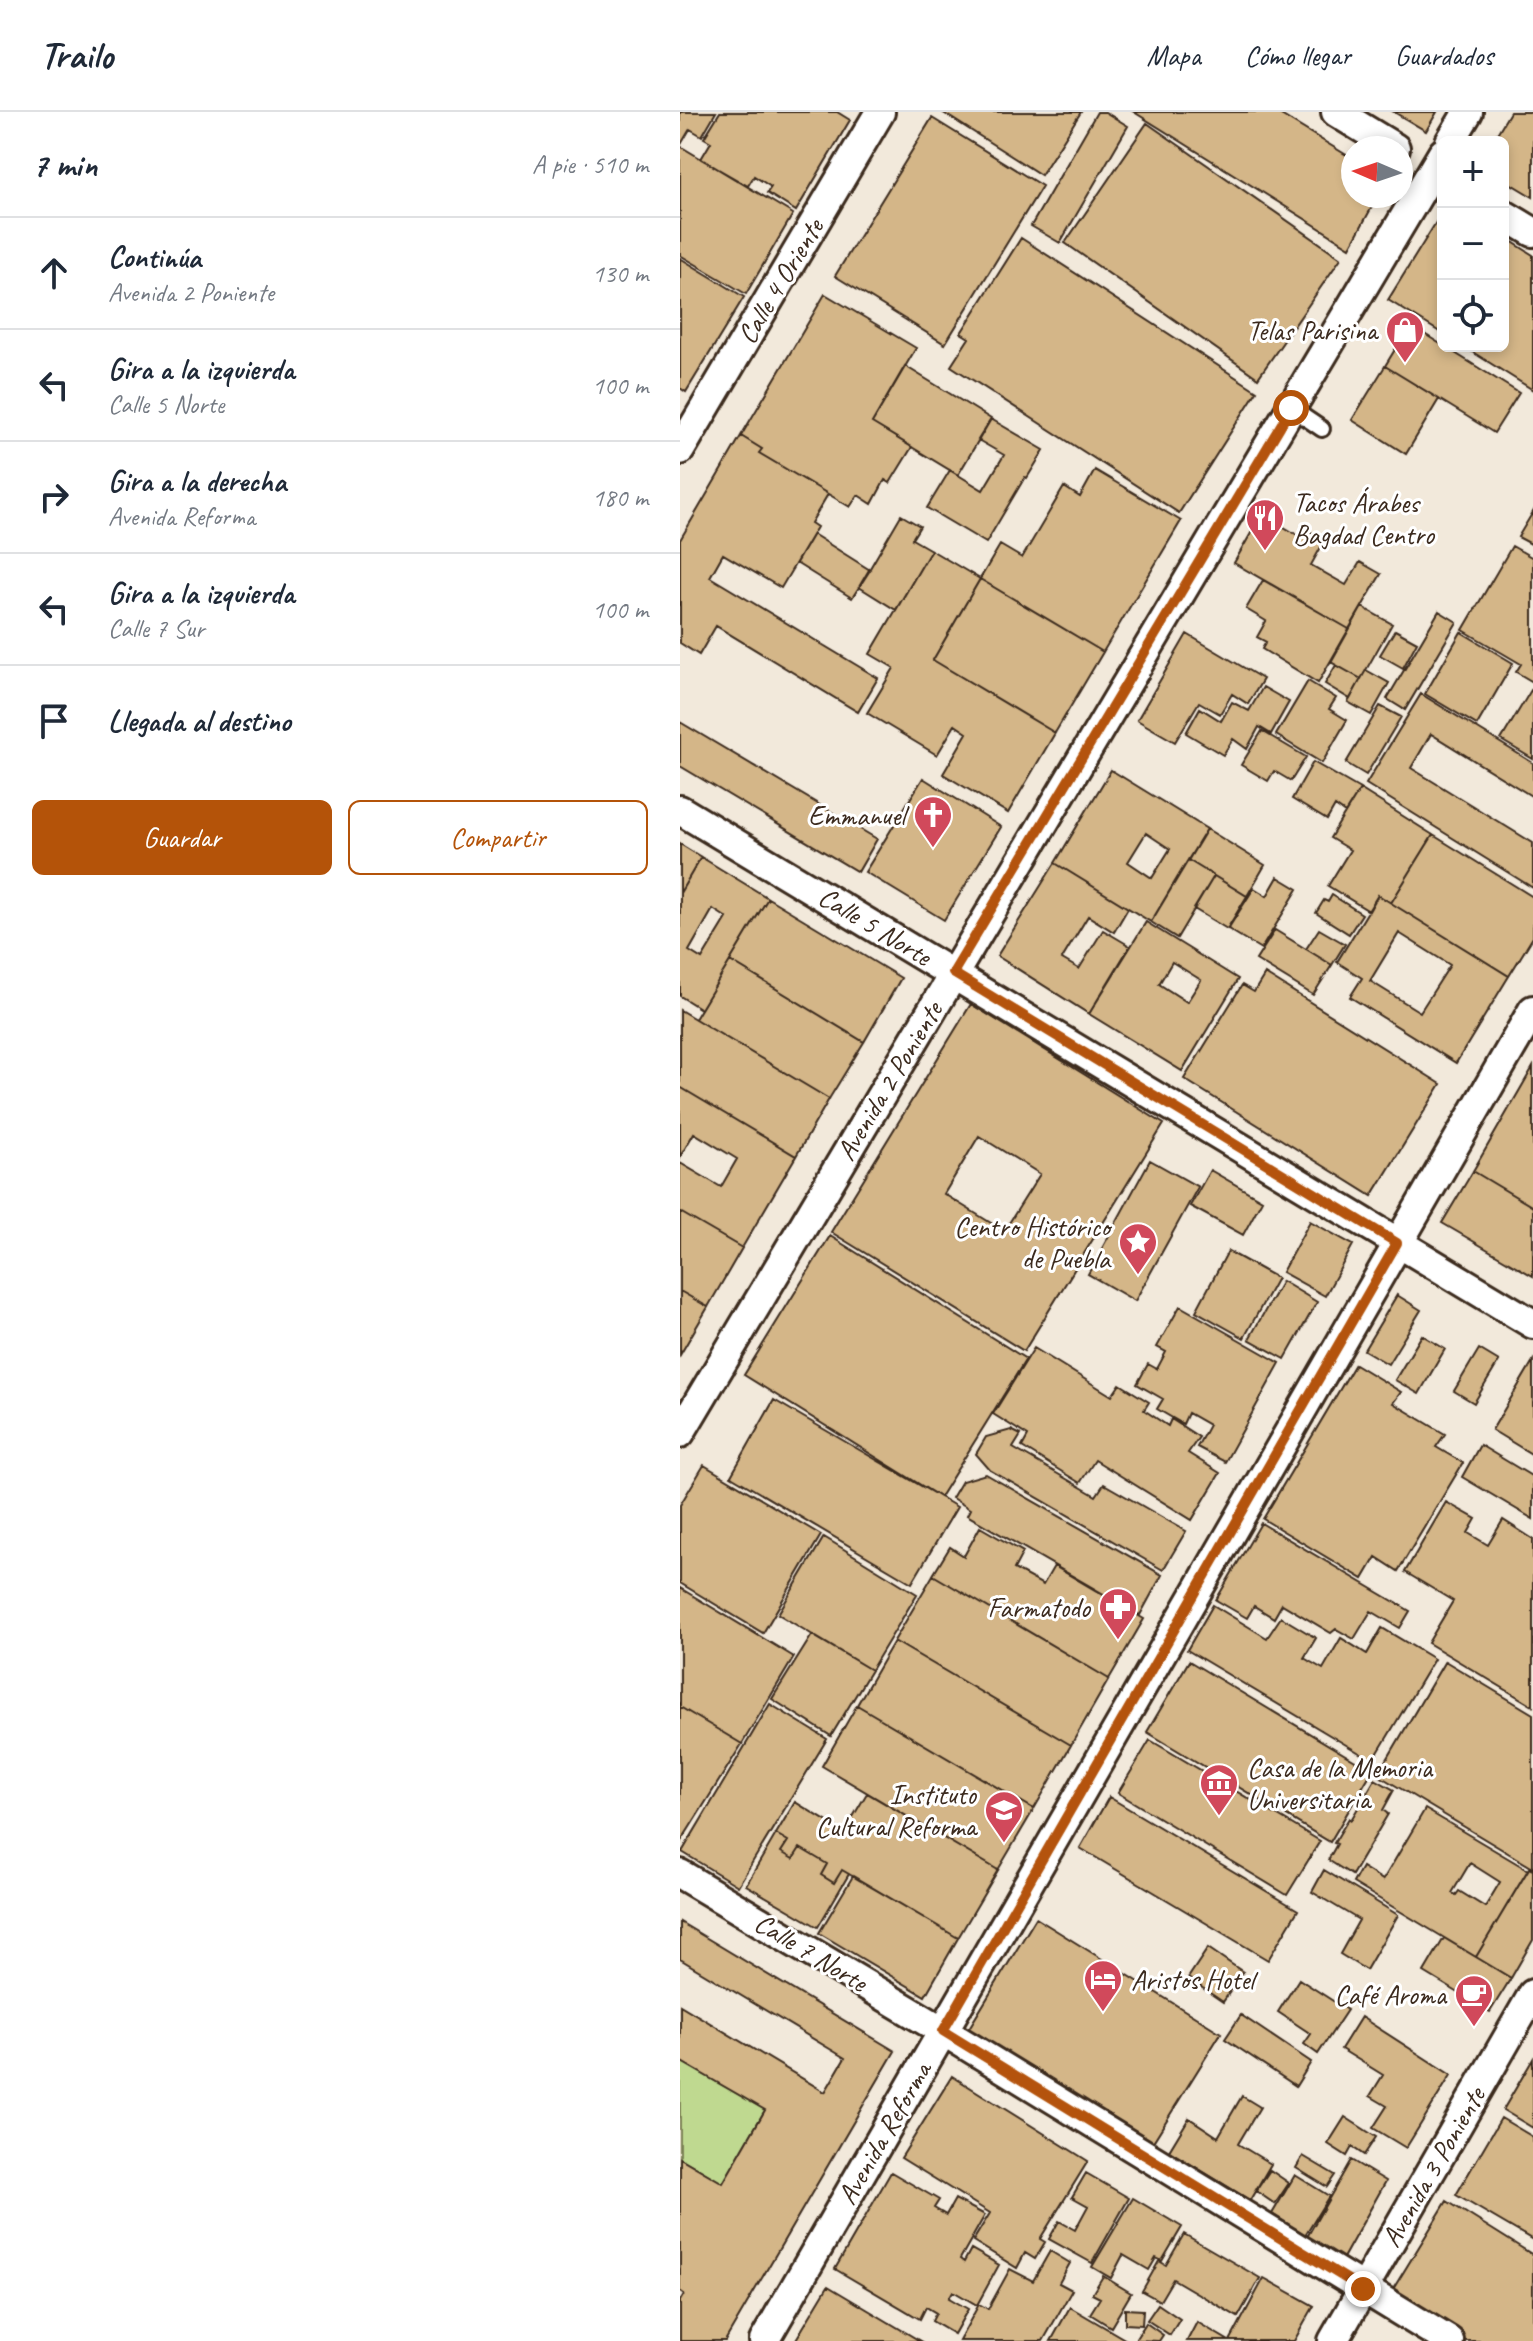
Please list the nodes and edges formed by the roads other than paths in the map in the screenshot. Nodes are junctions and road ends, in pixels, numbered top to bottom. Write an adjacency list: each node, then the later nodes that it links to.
1 (880, 112): 13 (street, Calle 4 Oriente)
2 (1336, 112): 4 (street)
3 (1468, 112): 5 (street)
4 (1375, 136)
5 (1454, 136)
6 (1413, 157): 7 (street)
7 (1437, 166)
8 (1437, 172): 11 (street, Avenida 2 Poniente)
9 (1509, 218): 10 (street)
10 (1533, 232)
11 (1291, 408): 12 (lane); 15 (street, Avenida 2 Poniente)
12 (1322, 429)
13 (680, 450)
14 (680, 810): 15 (street, Calle 5 Norte)
15 (953, 973): 17 (street, Calle 5 Norte); 19 (street, Avenida 2 Poniente)
16 (1533, 1010): 17 (street, Avenida Reforma)
17 (1397, 1243): 18 (street, Calle 5 Norte); 22 (street, Avenida Reforma)
18 (1533, 1324)
19 (680, 1433)
20 (680, 1874): 22 (street, Calle 7 Norte)
21 (1533, 1994): 23 (street, Avenida 3 Poniente)
22 (943, 2031): 23 (street, Calle 7 Norte); 24 (street, Avenida Reforma)
23 (1363, 2289): 25 (street, Avenida 3 Poniente); 26 (street, Calle 7 Norte)
24 (764, 2341)
25 (1333, 2341)
26 (1449, 2341)

